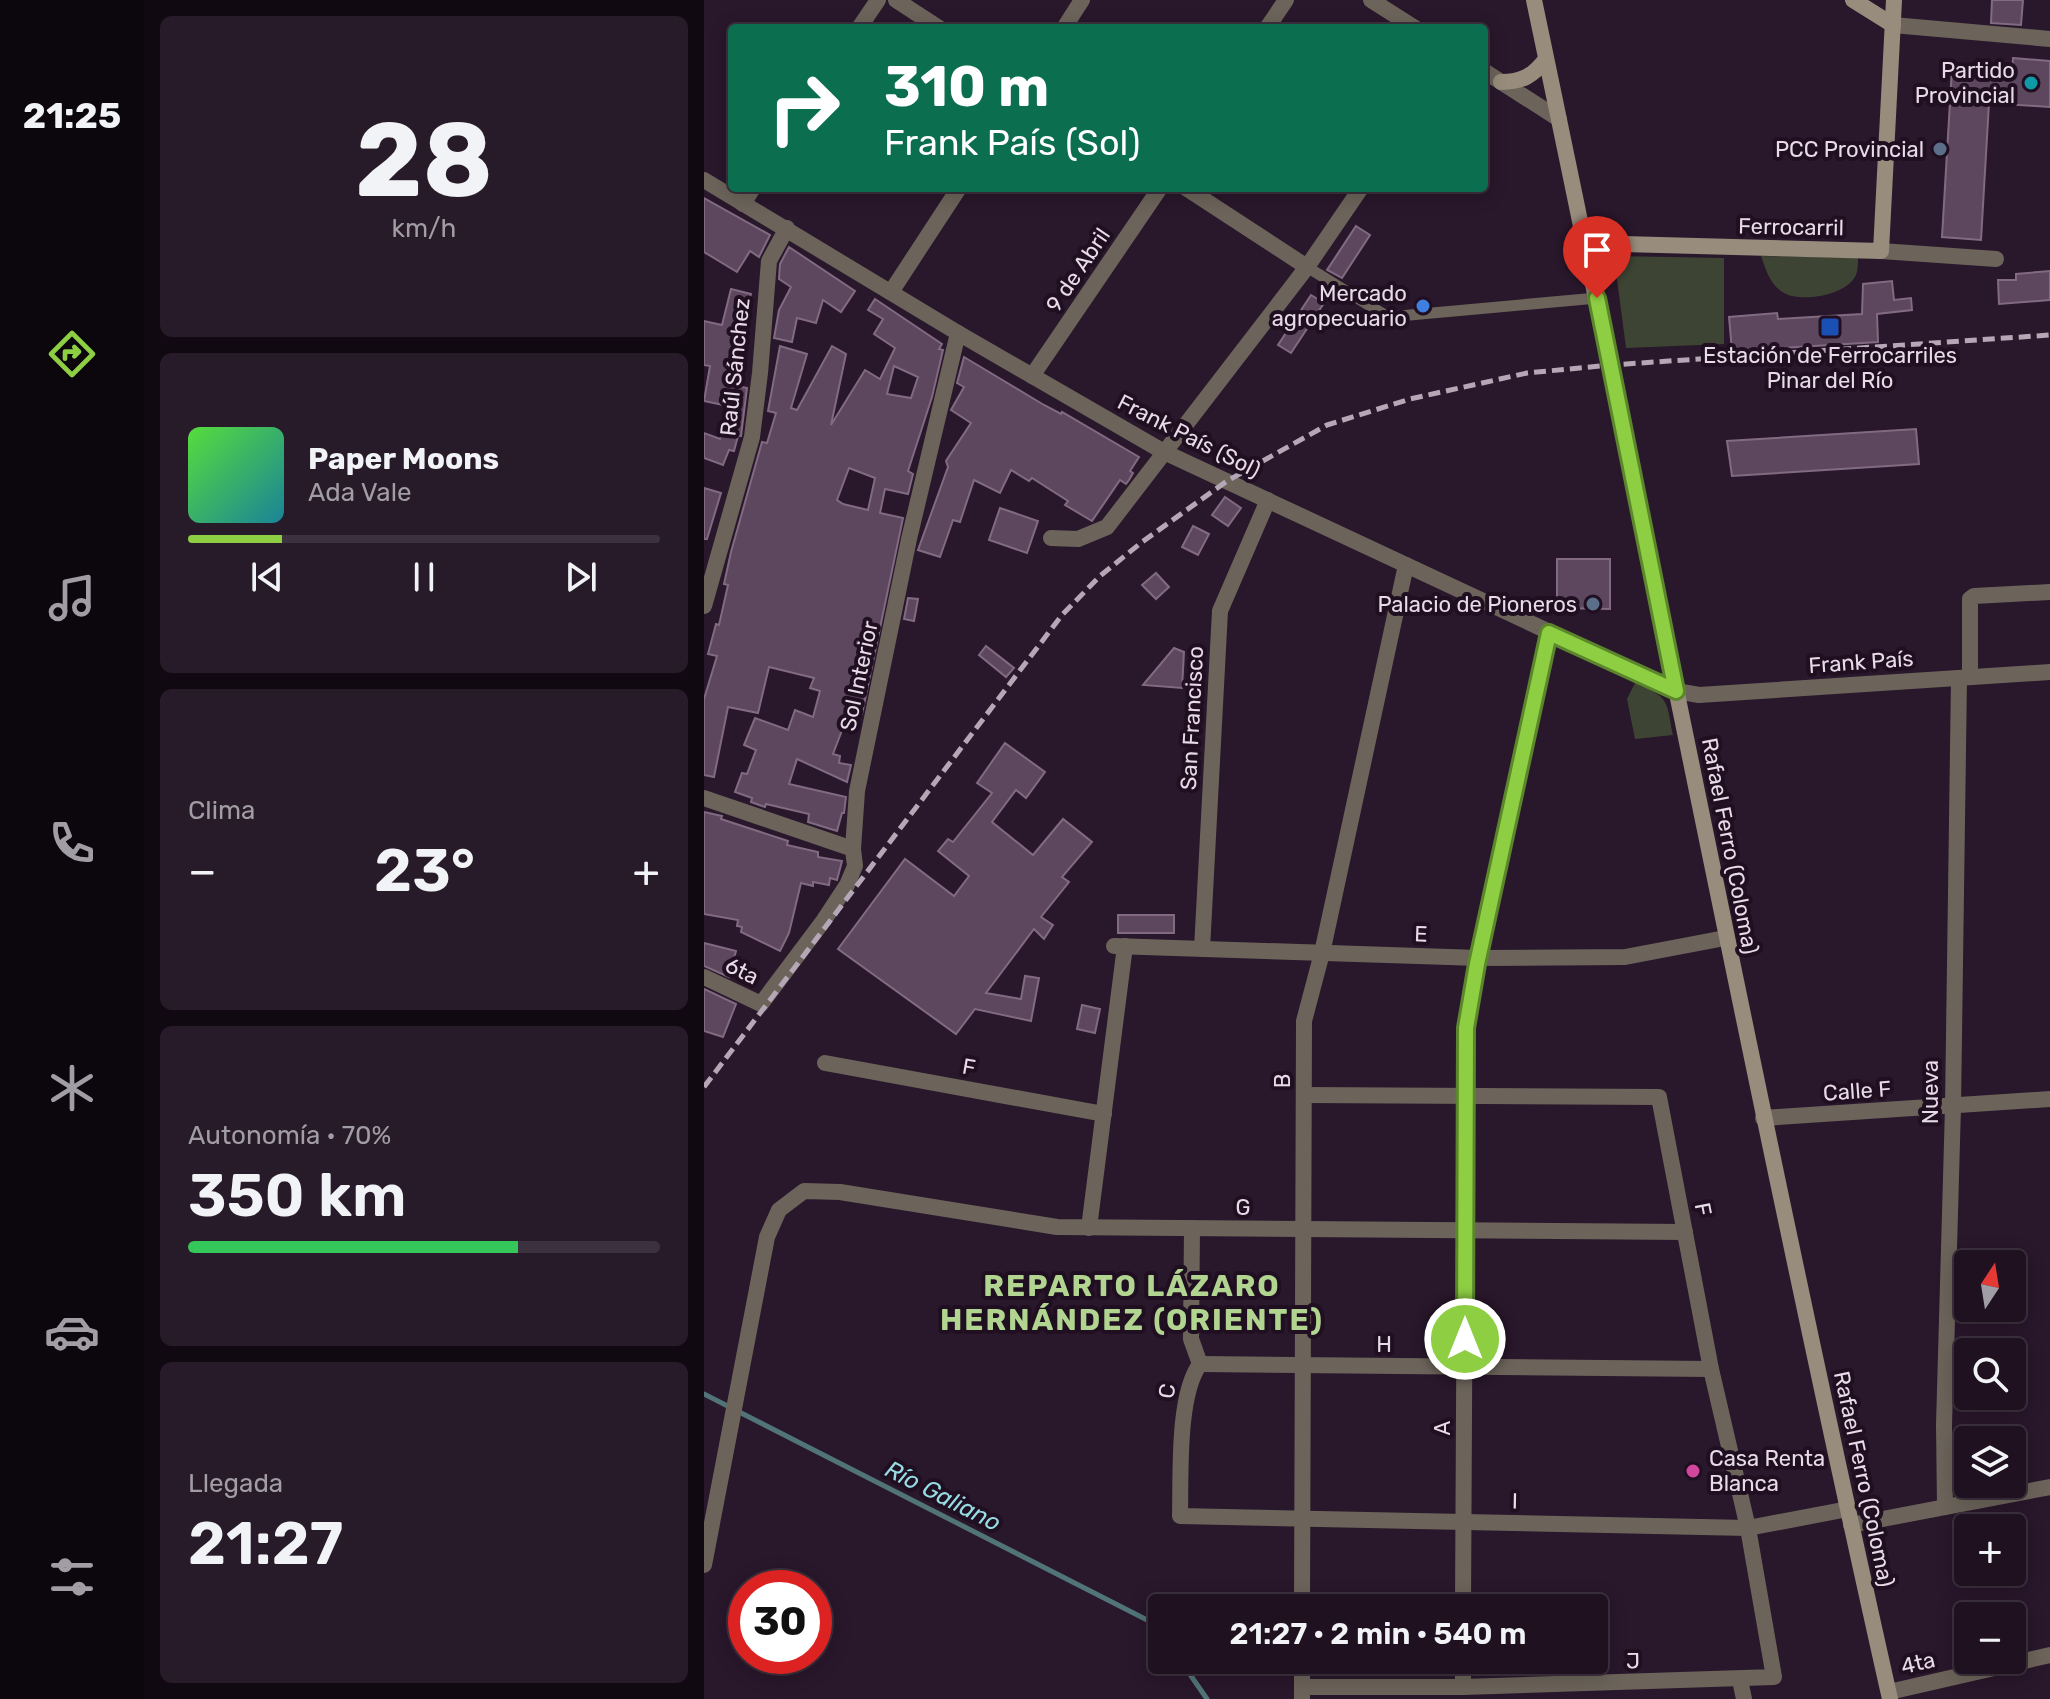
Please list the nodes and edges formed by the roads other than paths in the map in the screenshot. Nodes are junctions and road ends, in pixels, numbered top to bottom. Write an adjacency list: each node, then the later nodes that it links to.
1 (878, 0): 9 (street)
2 (896, 0): 10 (street)
3 (1082, 0): 11 (street)
4 (1286, 0): 12 (street)
5 (1371, 0): 13 (street)
6 (1534, 0): 16 (main road, Rafael Ferro (Coloma))
7 (1853, 0): 14 (main road)
8 (1894, 0): 14 (main road)
9 (862, 24)
10 (933, 24)
11 (1067, 24)
12 (1270, 24)
13 (1409, 24)
14 (1893, 25): 15 (street); 29 (main road)
15 (2050, 39)
16 (1546, 59): 18 (main road); 19 (main road, Rafael Ferro (Coloma))
17 (1488, 74): 18 (street)
18 (1501, 82): 19 (street)
19 (1559, 119): 28 (main road, Rafael Ferro (Coloma))
20 (704, 180): 26 (street, Frank País (Sol))
21 (750, 192): 26 (street)
22 (956, 192): 32 (street)
23 (1157, 192): 35 (street, 9 de Abril)
24 (1192, 192): 31 (street)
25 (1358, 192): 31 (street)
26 (743, 204): 27 (street, Frank País (Sol))
27 (787, 228): 32 (street, Frank País (Sol)); 41 (street, Raúl Sánchez)
28 (1586, 243): 29 (main road, Ferrocarril); 33 (main road, Rafael Ferro (Coloma))
29 (1881, 251): 30 (street, Ferrocarril)
30 (1996, 259)
31 (1307, 267): 33 (street); 36 (street)
32 (891, 292): 34 (street, Frank País (Sol))
33 (1597, 298): 45 (main road, Rafael Ferro (Coloma))
34 (958, 333): 35 (street, Frank País (Sol)); 47 (street, Sol Interior)
35 (1032, 376): 36 (street, Frank País (Sol))
36 (1164, 452): 37 (street, Frank País (Sol)); 38 (street)
37 (1268, 500): 39 (street, Frank País (Sol)); 49 (street, San Francisco)
38 (1051, 538)
39 (1406, 565): 42 (street, Frank País (Sol)); 50 (street, B)
40 (2050, 592): 44 (street, Nueva)
41 (704, 606)
42 (1549, 633): 45 (street, Frank País (Sol)); 51 (street, A)
43 (2050, 672): 44 (street, Frank País)
44 (1965, 677): 45 (street, Frank País); 58 (street, Nueva)
45 (1676, 691): 48 (main road, Rafael Ferro (Coloma))
46 (704, 798): 47 (street)
47 (853, 849): 53 (street, Sol Interior)
48 (1725, 938): 51 (street, E); 60 (main road, Rafael Ferro (Coloma))
49 (1202, 949): 50 (street, E); 59 (street, E)
50 (1322, 953): 51 (street, E); 55 (street, B)
51 (1479, 958): 56 (street, A)
52 (704, 977): 53 (street, 6ta)
53 (761, 1004)
54 (825, 1063): 59 (street, F)
55 (1304, 1095): 56 (street, F); 63 (street, B)
56 (1466, 1096): 64 (street, A); 65 (street, F)
57 (2050, 1099): 58 (street, Calle F)
58 (1953, 1107): 60 (street, Calle F); 71 (street, Nueva)
59 (1104, 1114): 61 (street)
60 (1763, 1118): 73 (main road, Rafael Ferro (Coloma))
61 (1089, 1228): 62 (street, G); 77 (street, G)
62 (1192, 1228): 63 (street, G); 66 (street, C)
63 (1303, 1229): 64 (street, G); 67 (street, B)
64 (1465, 1232): 65 (street, G); 68 (street, A)
65 (1685, 1232): 69 (street, F)
66 (1200, 1364): 67 (street, H); 72 (street, C)
67 (1303, 1366): 68 (street, H); 74 (street, B)
68 (1465, 1366): 69 (street, H); 75 (street, A)
69 (1711, 1369): 76 (street, F)
70 (2050, 1487): 71 (street, I)
71 (1945, 1507): 73 (street, I)
72 (1180, 1516): 74 (street, I)
73 (1850, 1517): 76 (street, I); 87 (main road, Rafael Ferro (Coloma))
74 (1302, 1518): 75 (street, I); 78 (street, B)
75 (1464, 1521): 76 (street, I); 79 (street, A)
76 (1748, 1528): 82 (street, F)
77 (704, 1565)
78 (1302, 1594)
79 (1463, 1594)
80 (2050, 1655): 87 (street, 4ta)
81 (1463, 1674): 84 (street)
82 (1774, 1677): 83 (street, J)
83 (1740, 1680): 85 (street, J); 88 (street)
84 (1463, 1687): 85 (street, J); 86 (street, J)
85 (1562, 1692)
86 (1302, 1693)
87 (1889, 1695)
88 (1744, 1699)

